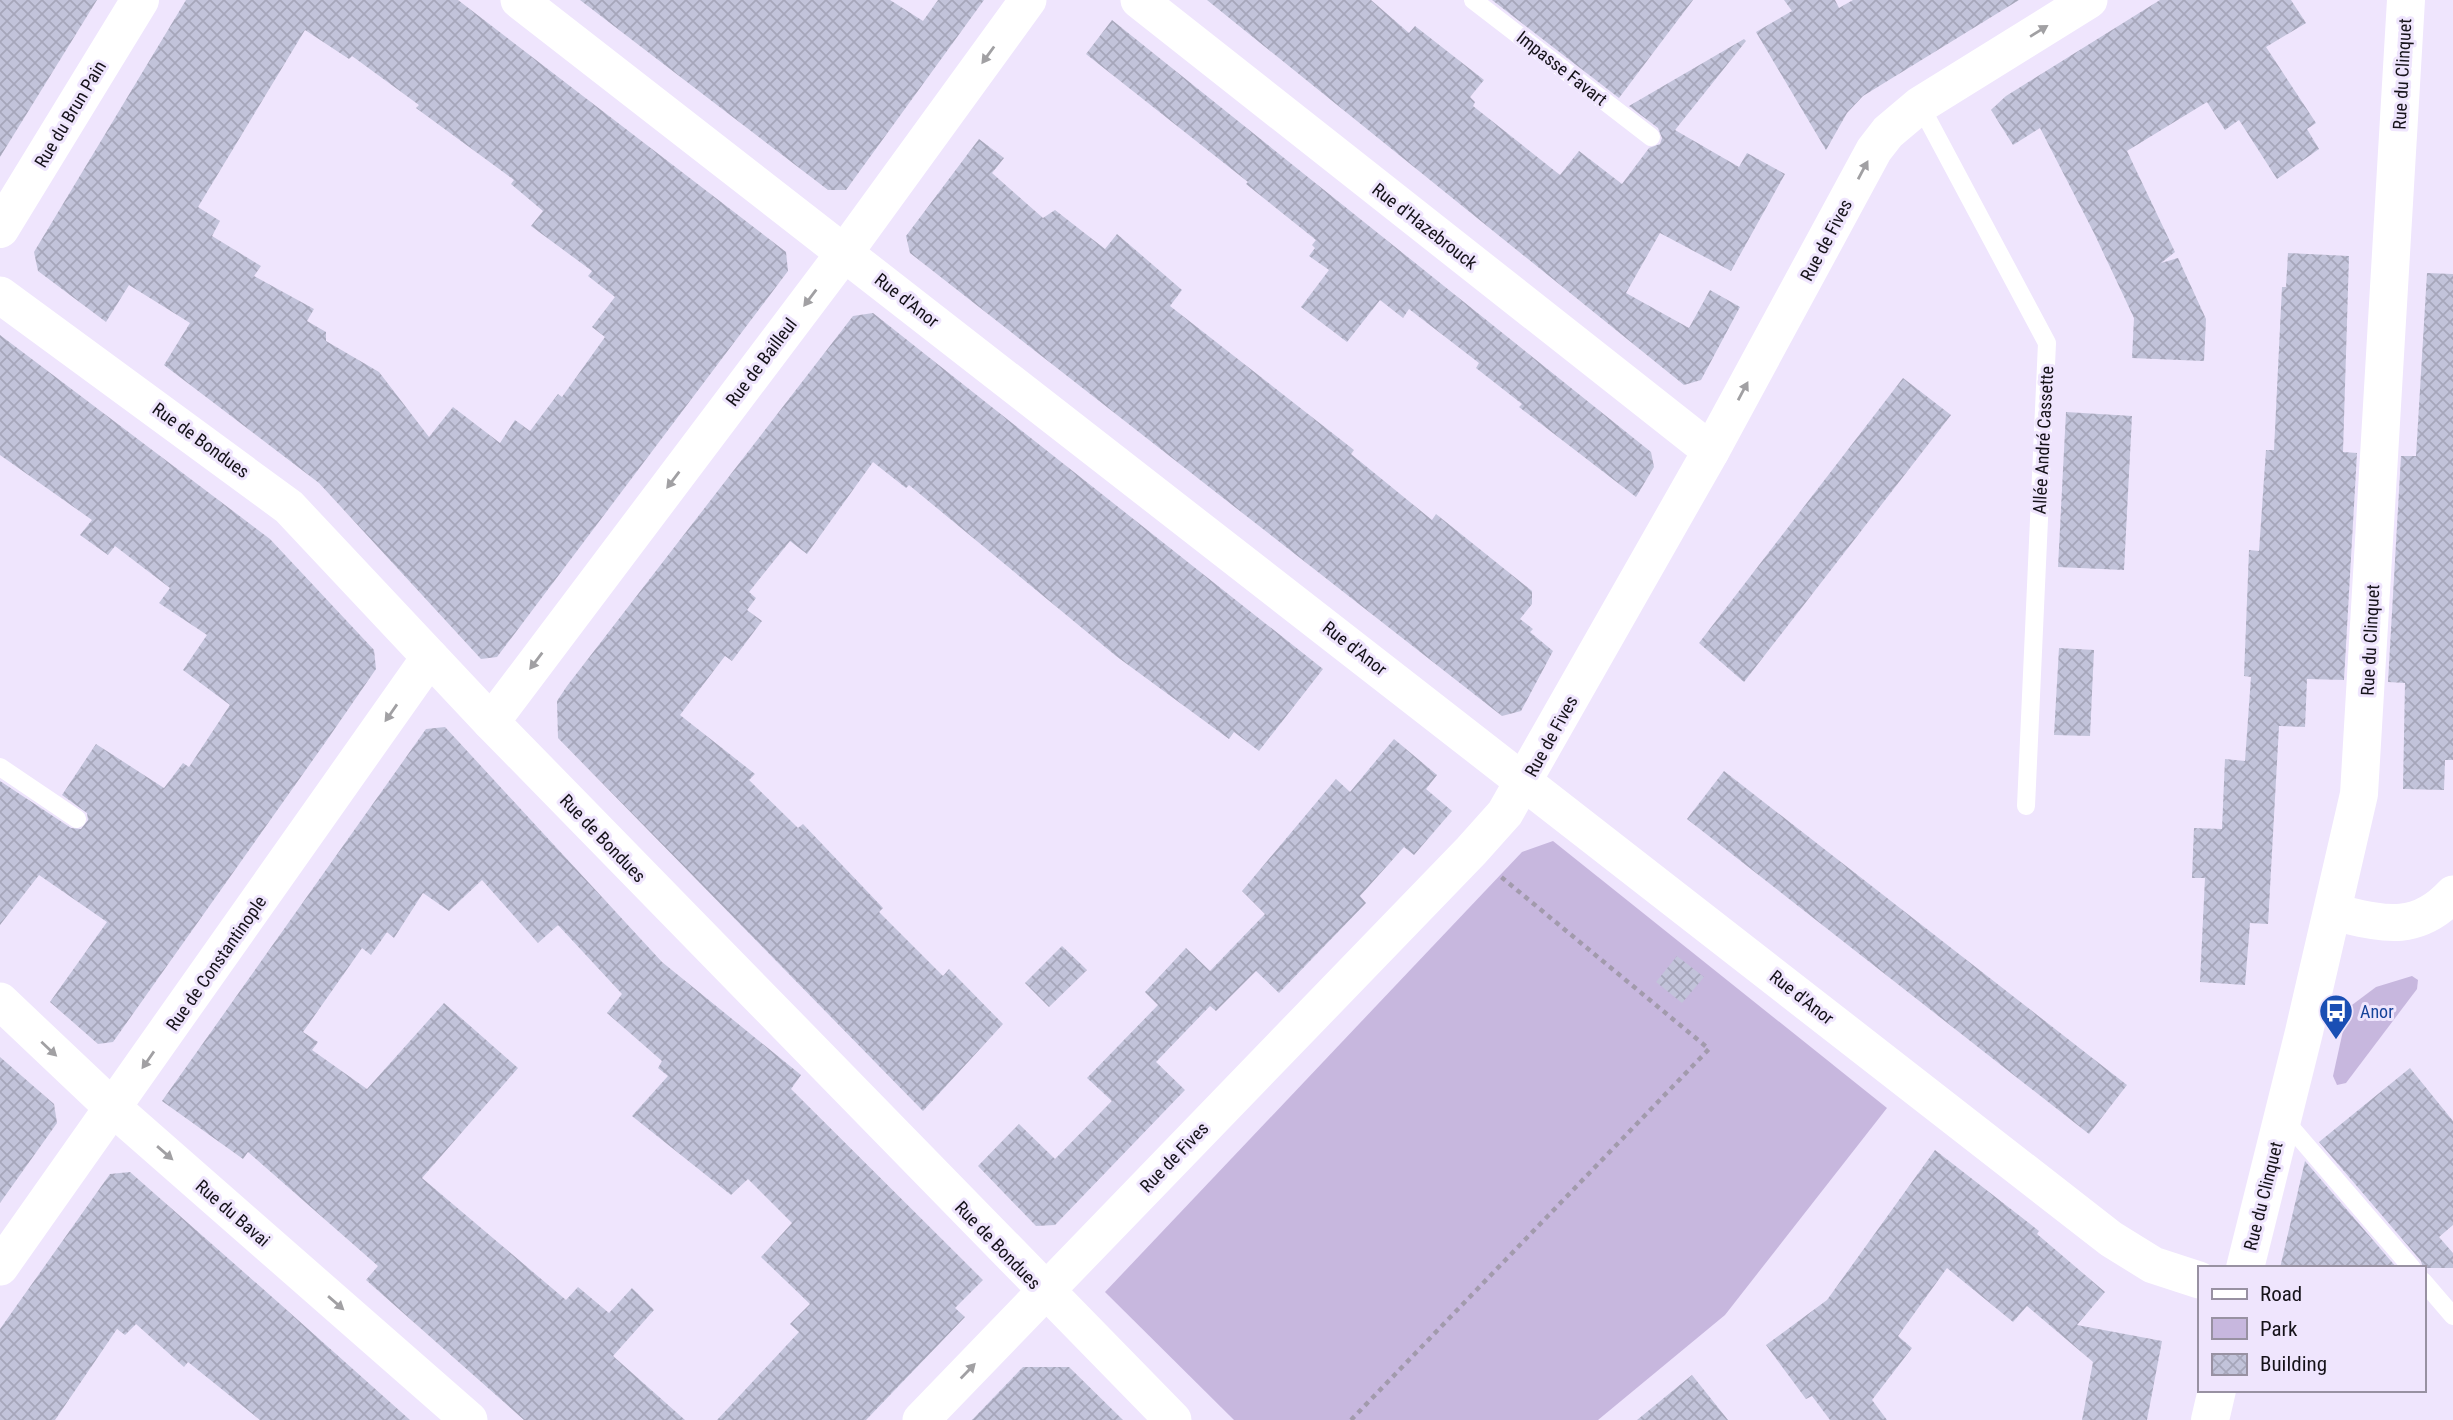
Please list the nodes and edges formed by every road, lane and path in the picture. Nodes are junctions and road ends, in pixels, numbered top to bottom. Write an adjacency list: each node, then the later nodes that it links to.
1 (140, 0): 10 (street, Rue du Brun Pain)
2 (519, 0): 11 (street, Rue d'Anor)
3 (1028, 0): 11 (street, Rue de Bailleul, one-way to 11)
4 (1139, 0): 13 (street, Rue d'Hazebrouck)
5 (1473, 0): 9 (lane, Impasse Favart)
6 (2089, 0): 8 (street, Rue de Fives, one-way to 6)
7 (2406, 0): 22 (street, Rue du Clinquet)
8 (1920, 105): 13 (street, Rue de Fives, one-way to 8); 18 (lane, Allée André Cassette)
9 (1651, 137)
10 (0, 229)
11 (845, 252): 15 (street, Rue de Bailleul, one-way to 15); 17 (street, Rue d'Anor)
12 (0, 295): 14 (street, Rue de Bondues)
13 (1711, 452): 17 (street, Rue de Fives)
14 (430, 657): 15 (street, Rue de Bondues); 24 (street, Rue de Constantinople, one-way to 24)
15 (491, 722): 31 (street, Rue de Bondues)
16 (0, 767): 19 (lane)
17 (1525, 780): 20 (street, Rue de Fives); 29 (street, Rue d'Anor)
18 (2026, 806)
19 (77, 818)
20 (1471, 851): 31 (street, Rue de Fives); 37 (path)
21 (2453, 894): 22 (street)
22 (2333, 912): 25 (street, Rue du Clinquet)
23 (0, 1001): 24 (street, Rue du Bavai, one-way to 24)
24 (113, 1108): 28 (street, Rue de Constantinople); 34 (street, Rue du Bavai, one-way to 34)
25 (2282, 1117): 26 (street, Rue du Clinquet); 27 (lane)
26 (2245, 1266)
27 (2410, 1266)
28 (0, 1267)
29 (2198, 1280)
30 (2425, 1283): 32 (lane)
31 (1044, 1292): 35 (street, Rue de Fives, one-way to 31); 36 (street, Rue de Bondues)
32 (2453, 1316)
33 (2217, 1392): 38 (street)
34 (469, 1420)
35 (921, 1420)
36 (1173, 1420)
37 (1351, 1420)
38 (2210, 1420)

